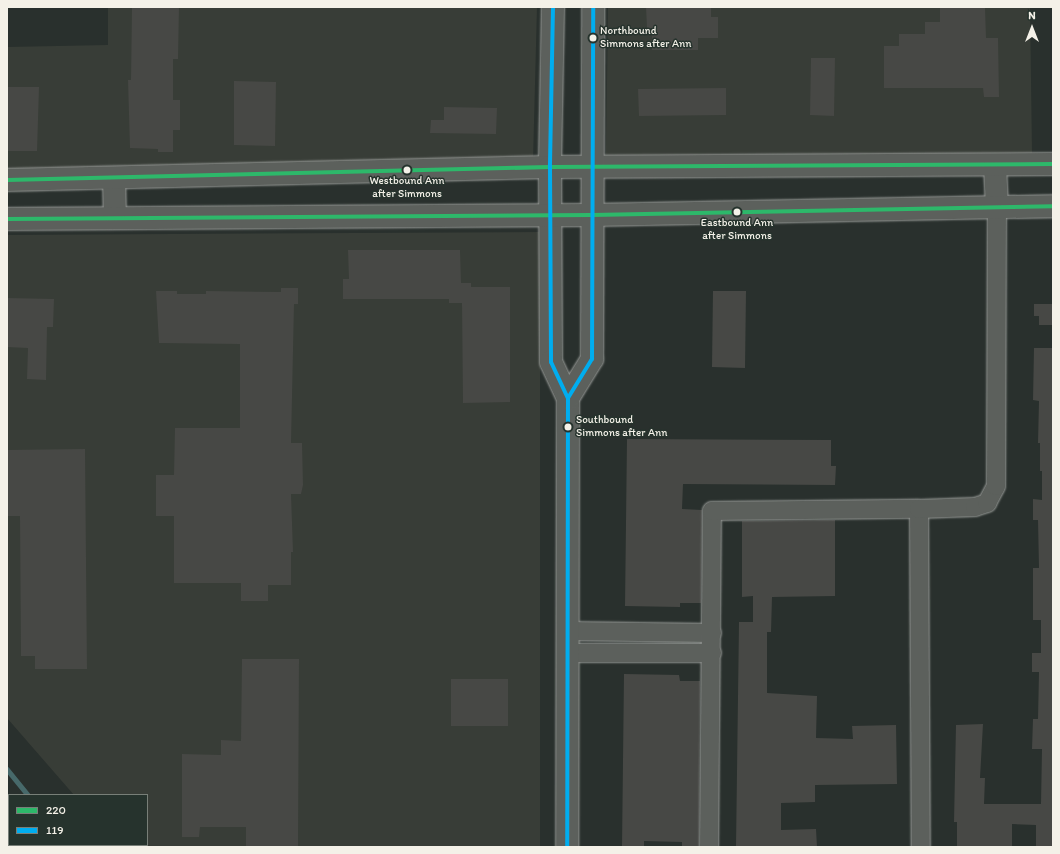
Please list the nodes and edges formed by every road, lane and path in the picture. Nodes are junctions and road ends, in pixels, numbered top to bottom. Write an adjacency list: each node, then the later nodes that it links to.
1 (553, 7): 5 (main road)
2 (593, 7): 6 (main road)
3 (1053, 164): 4 (main road)
4 (995, 165): 6 (main road); 10 (main road)
5 (550, 167): 6 (main road); 7 (main road); 11 (main road)
6 (592, 167): 12 (main road)
7 (114, 178): 8 (main road); 13 (main road)
8 (7, 180)
9 (1053, 206): 10 (main road)
10 (998, 207): 12 (main road); 16 (street)
11 (550, 215): 12 (main road); 13 (main road); 15 (main road)
12 (592, 215): 15 (main road)
13 (115, 218): 14 (main road)
14 (7, 219)
15 (568, 398): 17 (main road)
16 (919, 509): 18 (street); 23 (street)
17 (567, 631): 18 (street); 19 (main road)
18 (712, 633): 20 (street)
19 (568, 653): 20 (street); 21 (main road)
20 (712, 653): 22 (street)
21 (567, 847)
22 (709, 847)
23 (921, 847)

